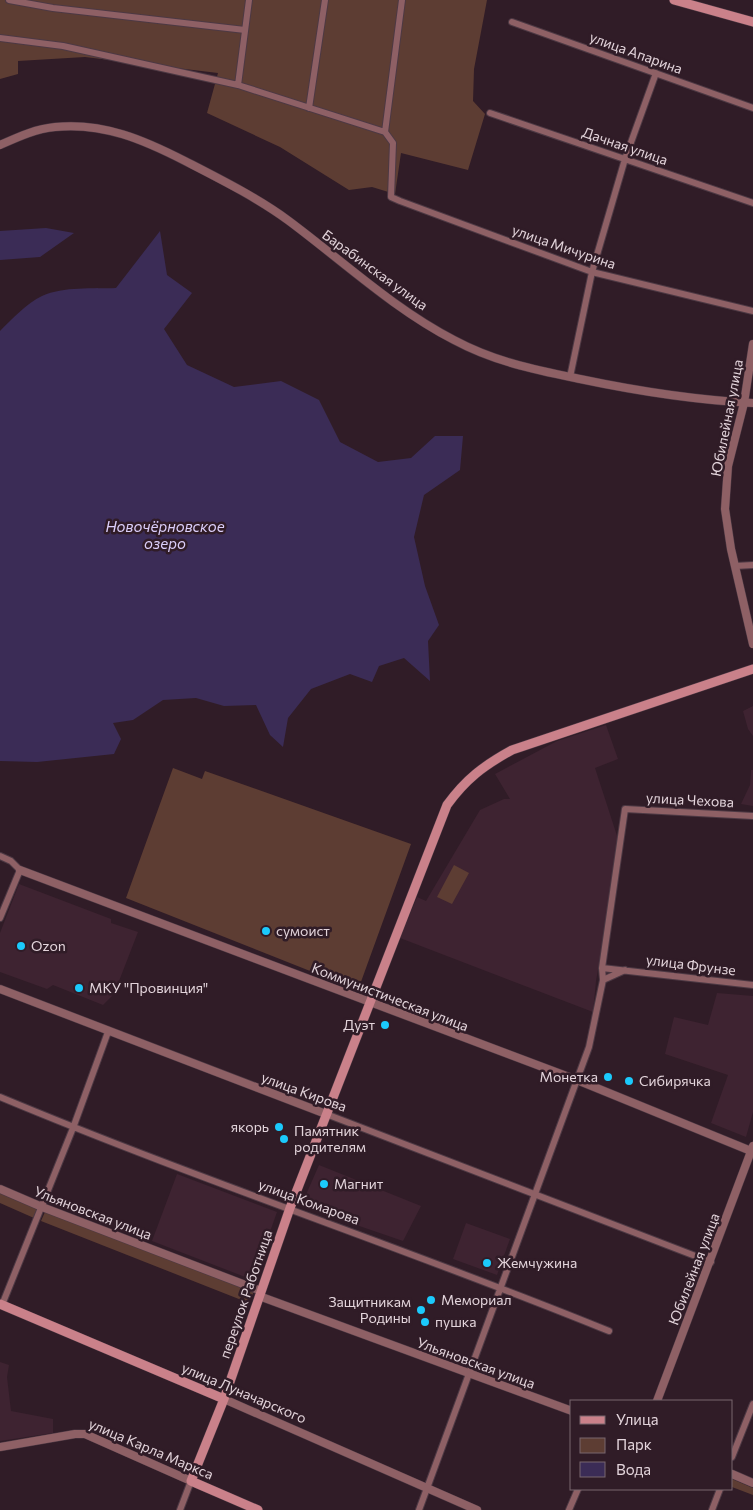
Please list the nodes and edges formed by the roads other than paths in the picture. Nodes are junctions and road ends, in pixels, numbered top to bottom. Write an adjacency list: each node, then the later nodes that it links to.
1 (9, 0): 8 (street)
2 (248, 0): 8 (street)
3 (325, 0): 12 (street)
4 (402, 0): 15 (street)
5 (674, 0): 7 (main road)
6 (512, 22): 10 (street, улица Апарина)
7 (753, 22)
8 (245, 30): 11 (street)
9 (0, 38): 11 (street)
10 (656, 73): 13 (street, улица Апарина); 17 (street)
11 (238, 85): 12 (street)
12 (309, 108): 15 (street)
13 (753, 108)
14 (490, 113): 17 (street, Дачная улица)
15 (385, 132): 19 (street, улица Мичурина)
16 (0, 145): 22 (street, Барабинская улица)
17 (625, 159): 18 (street, Дачная улица); 19 (street)
18 (753, 203)
19 (592, 272): 20 (street, улица Мичурина); 22 (street)
20 (753, 311)
21 (753, 344): 23 (street, Юбилейная улица)
22 (570, 377): 23 (street, Барабинская улица)
23 (744, 403): 24 (street, Барабинская улица); 26 (street, Юбилейная улица)
24 (753, 403)
25 (753, 564): 26 (street)
26 (735, 566): 27 (street, Юбилейная улица)
27 (753, 644)
28 (753, 669): 38 (main road, переулок Работница)
29 (753, 816): 33 (street, улица Чехова)
30 (0, 856): 31 (street)
31 (20, 870): 32 (street); 38 (street, Коммунистическая улица)
32 (0, 918)
33 (602, 968): 34 (street, улица Фрунзе); 35 (street)
34 (626, 969): 35 (street); 36 (street, улица Фрунзе)
35 (603, 980): 40 (street)
36 (753, 985)
37 (0, 989): 39 (street, улица Кирова)
38 (369, 1002): 40 (street, Коммунистическая улица); 42 (main road, переулок Работница)
39 (108, 1032): 42 (street, улица Кирова); 43 (street)
40 (577, 1080): 44 (street, Коммунистическая улица); 46 (street)
41 (0, 1097): 43 (street, улица Комарова)
42 (326, 1114): 46 (street, улица Кирова); 48 (main road, переулок Работница)
43 (73, 1128): 47 (street); 48 (street, улица Комарова)
44 (752, 1148): 49 (street, Юбилейная улица)
45 (0, 1189): 47 (street, Ульяновская улица)
46 (536, 1193): 49 (street, улица Кирова); 50 (street)
47 (42, 1207): 51 (street, Ульяновская улица); 52 (street)
48 (290, 1208): 50 (street, улица Комарова); 51 (main road, переулок Работница)
49 (711, 1262): 56 (street, Юбилейная улица)
50 (502, 1287): 53 (street, улица Комарова); 54 (street)
51 (260, 1293): 54 (street, Ульяновская улица); 55 (main road, переулок Работница)
52 (1, 1304): 55 (main road, улица Луначарского)
53 (609, 1331)
54 (470, 1374): 58 (street, Ульяновская улица); 64 (street)
55 (224, 1399): 62 (main road, переулок Работница); 64 (street, улица Луначарского)
56 (657, 1400)
57 (753, 1404): 60 (street)
58 (570, 1411)
59 (0, 1447): 62 (street, улица Карла Маркса)
60 (733, 1454)
61 (733, 1474): 63 (street)
62 (192, 1480): 67 (street, переулок Работница); 68 (main road, улица Карла Маркса)
63 (753, 1483)
64 (428, 1487): 69 (street); 70 (street, улица Луначарского)
65 (578, 1490): 71 (street)
66 (720, 1490): 72 (street)
67 (180, 1510)
68 (258, 1510)
69 (419, 1510)
70 (477, 1510)
71 (570, 1510)
72 (712, 1510)

